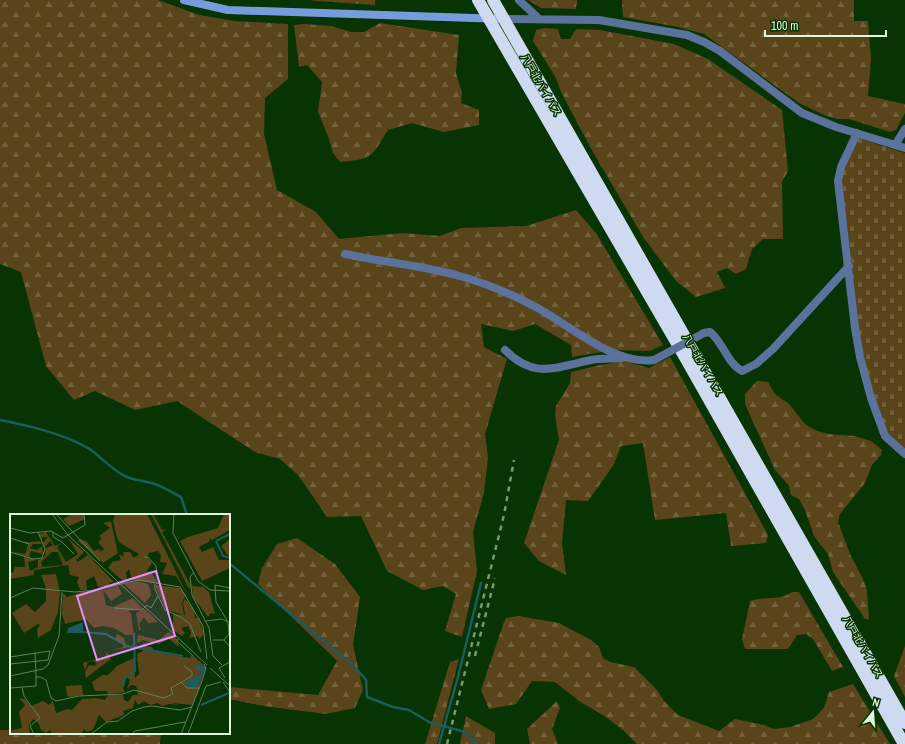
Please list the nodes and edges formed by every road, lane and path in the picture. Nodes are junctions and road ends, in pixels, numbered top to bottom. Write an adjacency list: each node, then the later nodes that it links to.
1 (184, 0): 6 (street)
2 (478, 0): 6 (highway, 八戸北バイパス)
3 (493, 0): 7 (highway, 八戸北バイパス)
4 (519, 0): 5 (street)
5 (538, 18): 7 (street); 9 (street)
6 (490, 19): 7 (street); 18 (highway, 八戸北バイパス)
7 (504, 19): 17 (highway, 八戸北バイパス)
8 (905, 129): 10 (street)
9 (857, 133): 10 (street); 13 (street)
10 (895, 145): 11 (street)
11 (905, 148)
12 (345, 254): 15 (street)
13 (849, 266): 15 (street, bridge); 16 (street)
14 (505, 350): 15 (street)
15 (627, 358)
16 (905, 454)
17 (905, 723)
18 (904, 744)

